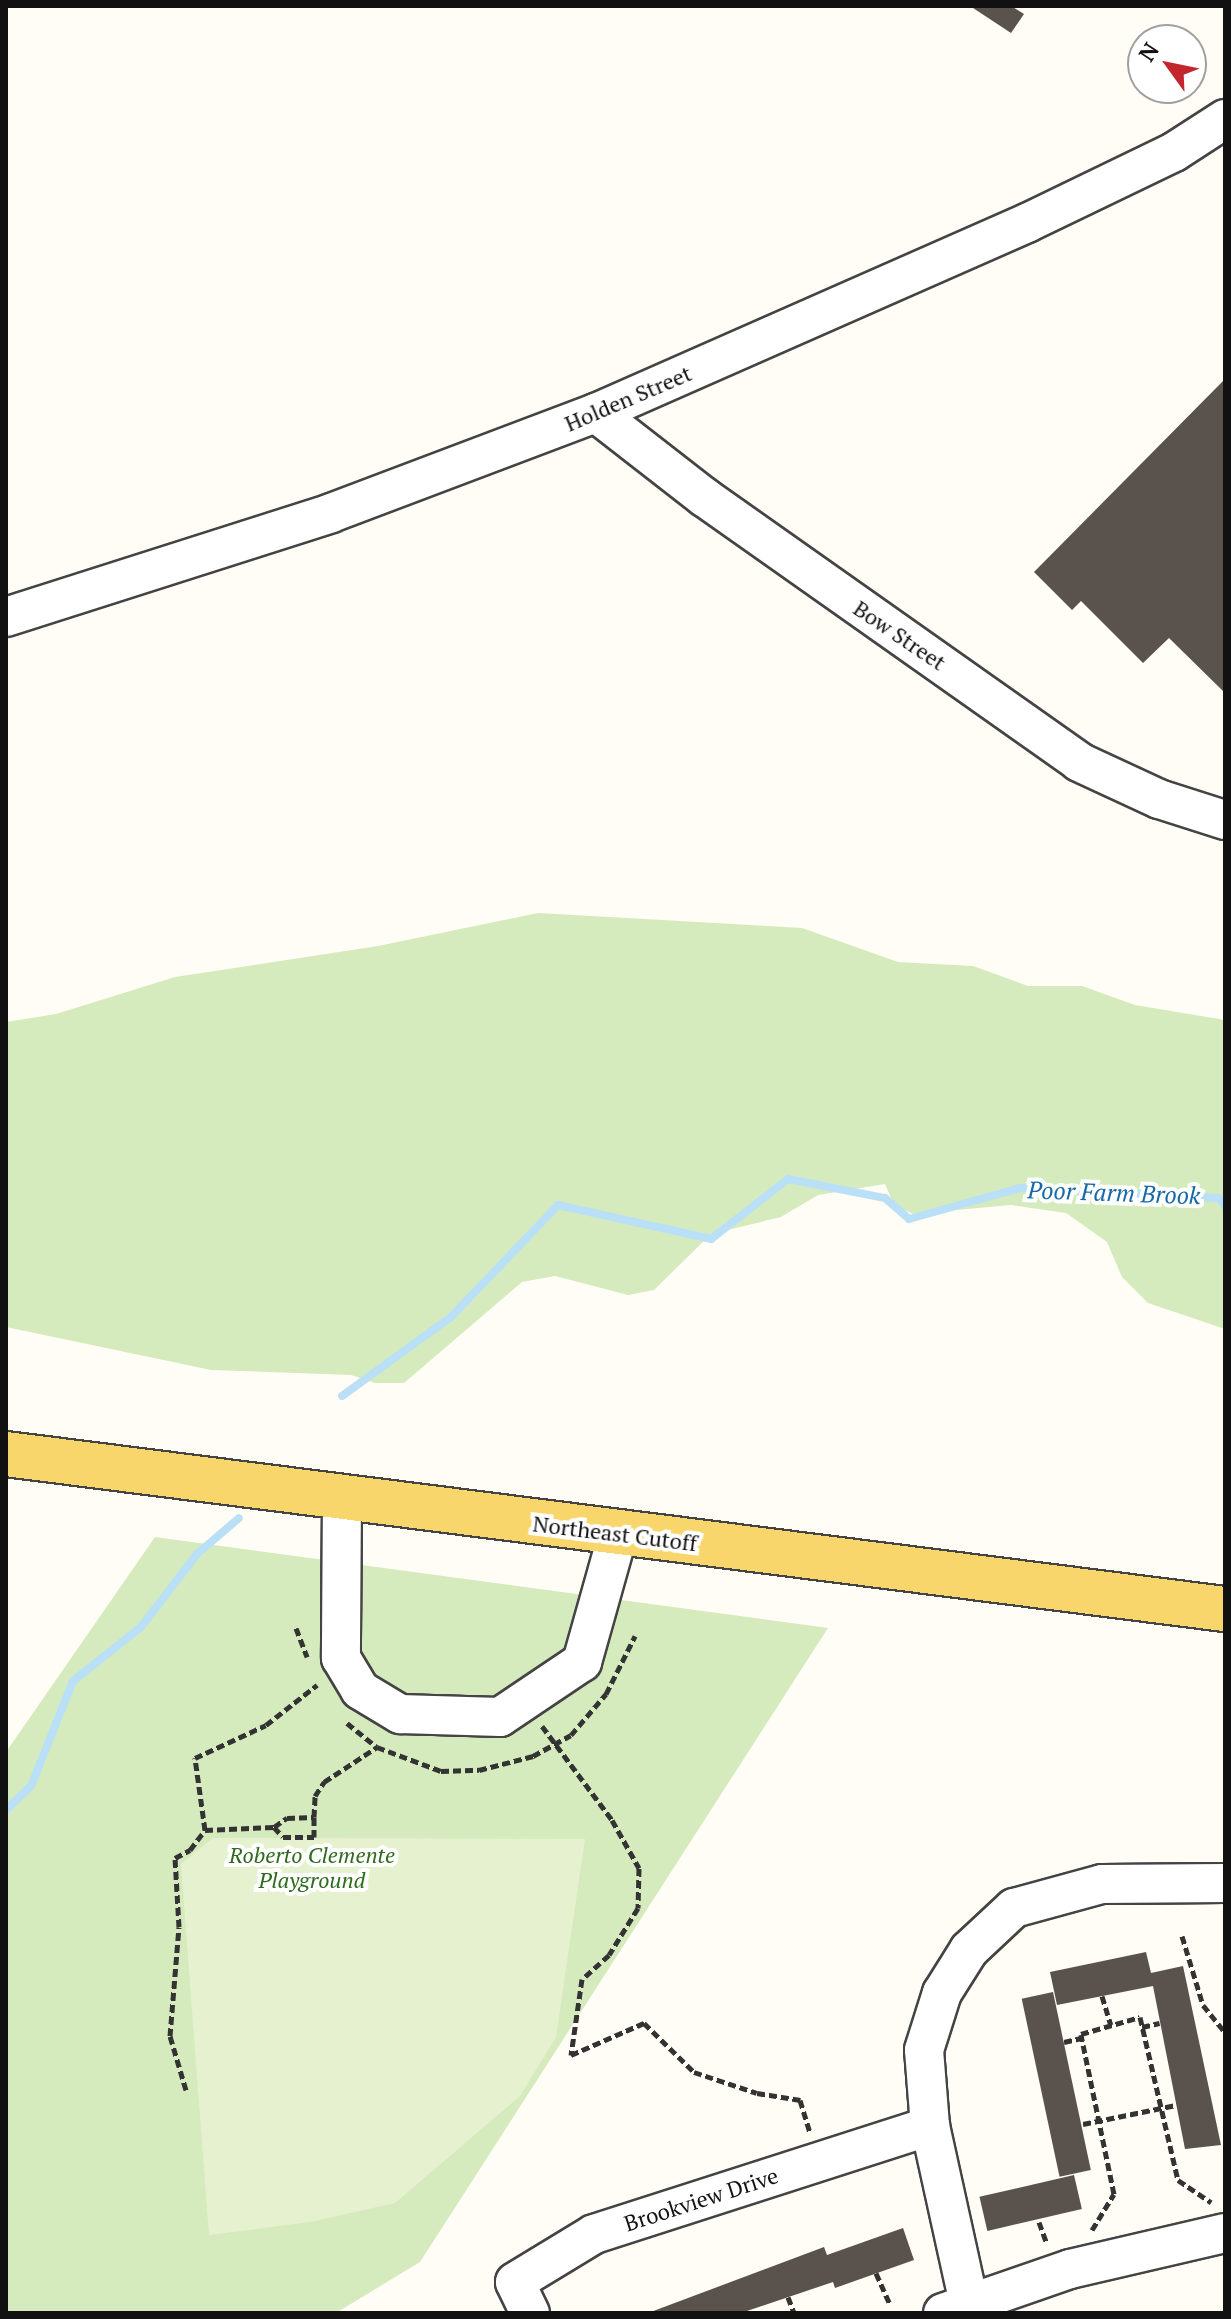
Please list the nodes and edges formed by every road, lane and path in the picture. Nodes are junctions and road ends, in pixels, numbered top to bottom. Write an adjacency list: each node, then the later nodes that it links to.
1 (1225, 119): 2 (street, Holden Street)
2 (596, 413): 3 (street, Holden Street); 4 (street, Bow Street)
3 (6, 617)
4 (1225, 820)
5 (6, 1454): 6 (main road, Northeast Cutoff)
6 (342, 1497): 7 (main road, Northeast Cutoff); 10 (street)
7 (618, 1534): 8 (main road, Northeast Cutoff); 10 (street)
8 (1225, 1609)
9 (317, 1685): 14 (path)
10 (524, 1703): 25 (path)
11 (377, 1747): 12 (path)
12 (314, 1817): 13 (path); 13 (path)
13 (274, 1827): 14 (path)
14 (205, 1830): 24 (path)
15 (1225, 1883): 30 (street)
16 (1182, 1936): 21 (path)
17 (1102, 1996): 19 (path)
18 (1160, 2023): 20 (path)
19 (1111, 2026): 20 (path); 22 (path)
20 (1142, 2027): 27 (path)
21 (1225, 2032)
22 (1082, 2038): 23 (path); 28 (path)
23 (1064, 2042)
24 (186, 2090)
25 (800, 2100)
26 (1176, 2105): 27 (path)
27 (1161, 2107): 28 (path); 32 (path)
28 (1099, 2121): 29 (path); 33 (path)
29 (1083, 2124)
30 (930, 2126): 38 (street); 39 (street, Brookview Drive)
31 (1039, 2222): 34 (path)
32 (1224, 2222): 38 (street)
33 (1085, 2241)
34 (1049, 2250)
35 (876, 2273): 37 (path)
36 (788, 2297): 40 (path)
37 (890, 2304)
38 (961, 2310)
39 (530, 2313)
40 (794, 2313)

